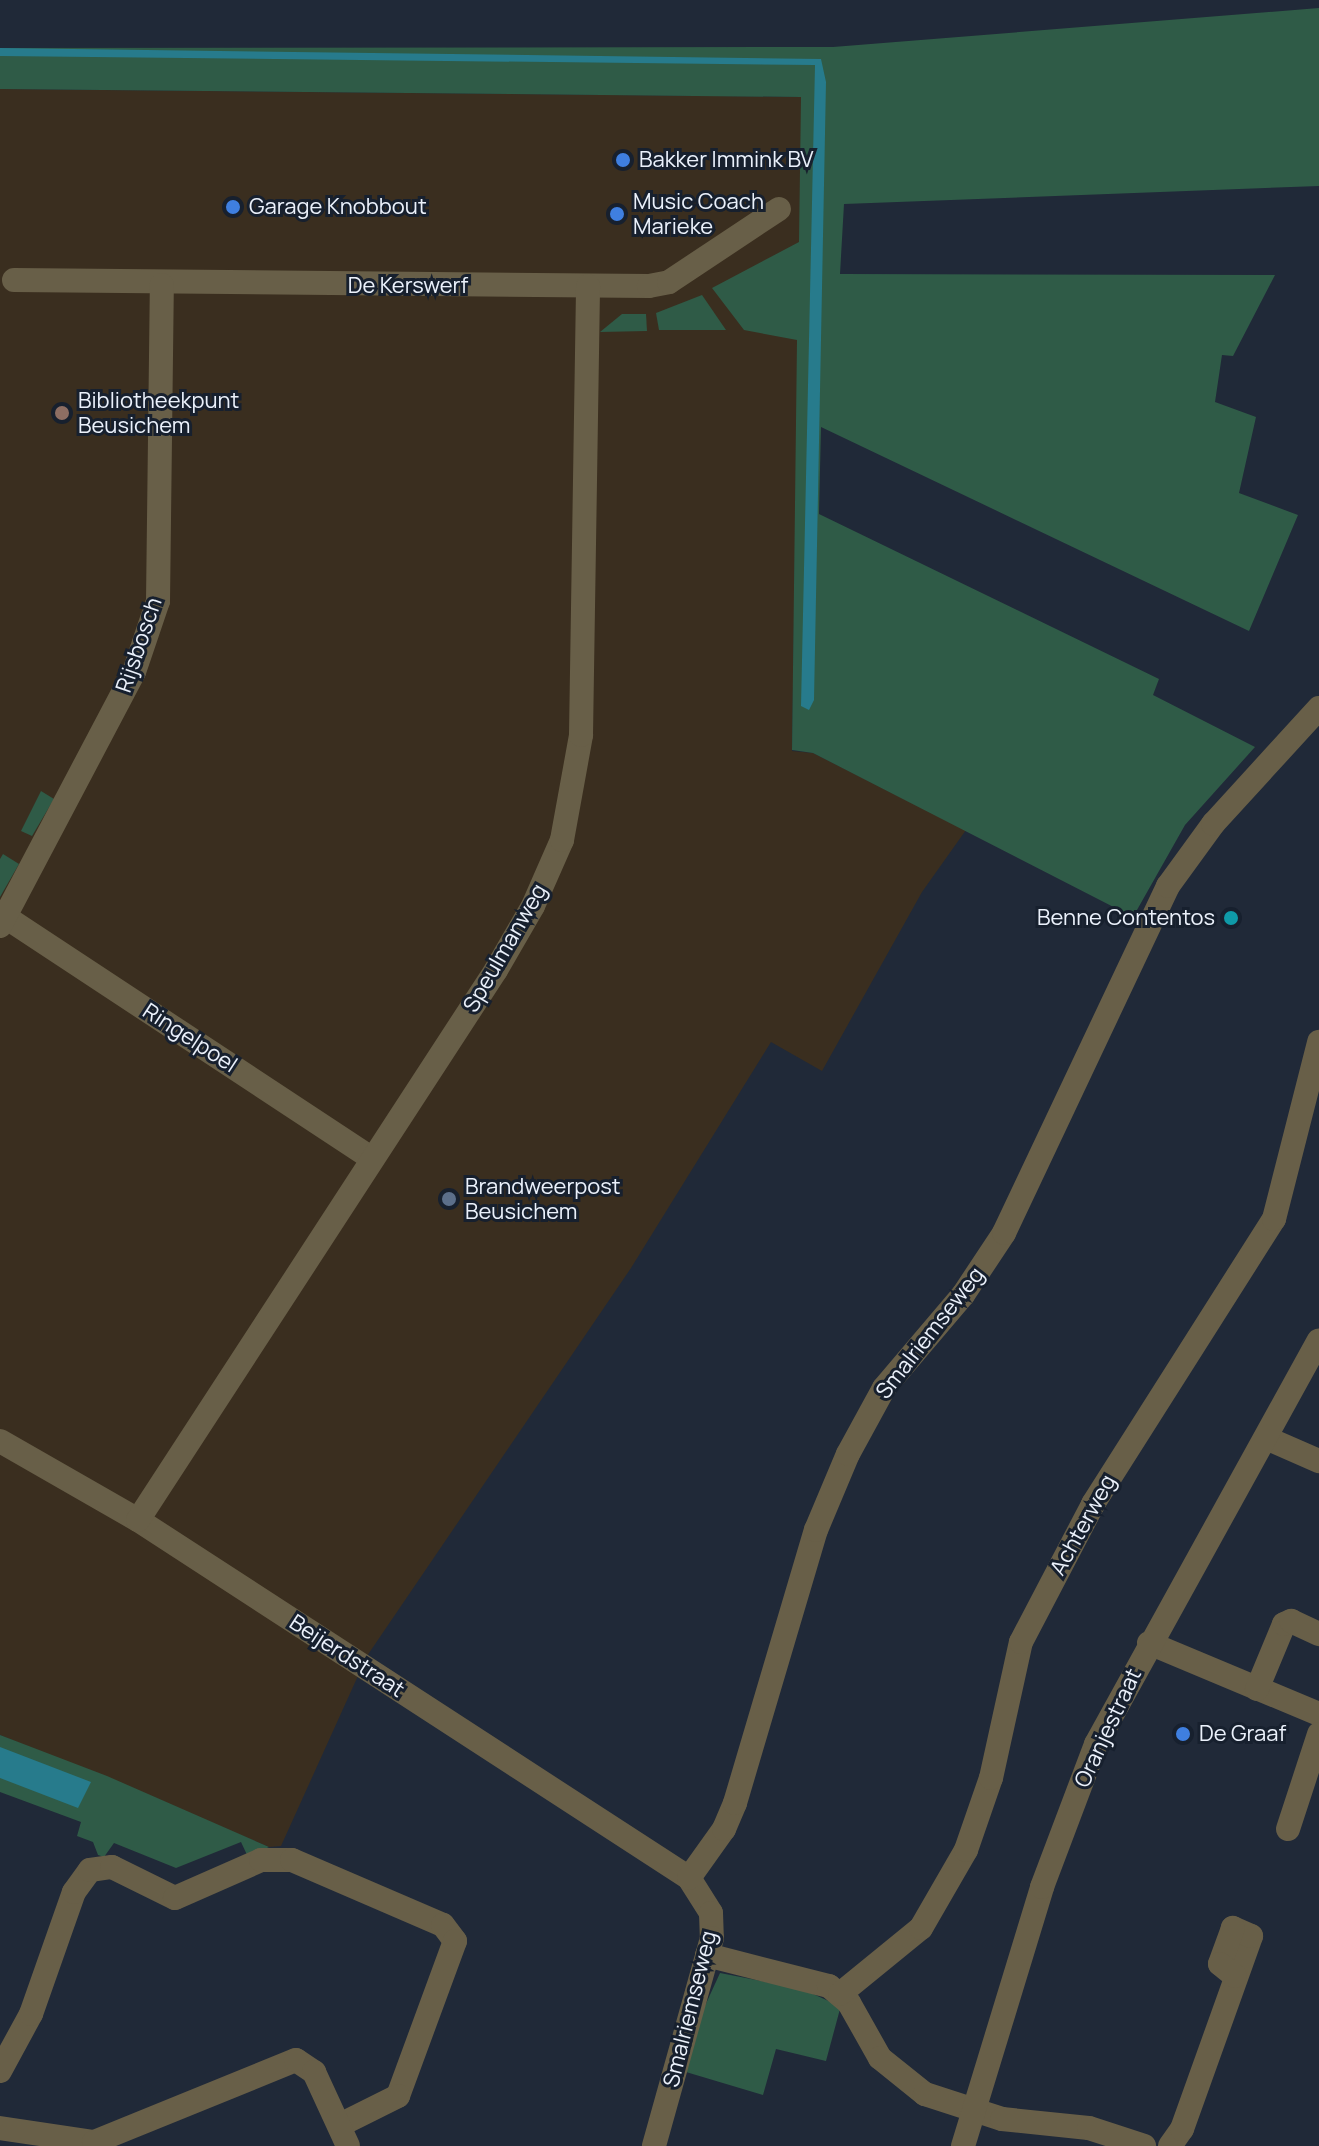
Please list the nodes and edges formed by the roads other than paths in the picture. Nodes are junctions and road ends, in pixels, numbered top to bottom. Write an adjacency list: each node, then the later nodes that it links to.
1 (779, 209): 4 (street, De Kerswerf)
2 (14, 280): 3 (street, De Kerswerf)
3 (162, 285): 4 (street, De Kerswerf); 6 (street, Rijsbosch)
4 (588, 286): 8 (street, Speulmanweg)
5 (1319, 708): 20 (street, Smalriemseweg)
6 (4, 922): 8 (street, Ringelpoel)
7 (1319, 1042): 23 (street, Achterweg)
8 (372, 1159): 13 (street, Speulmanweg)
9 (1319, 1340): 10 (street, Oranjestraat)
10 (1266, 1438): 12 (street); 15 (street, Oranjestraat)
11 (0, 1441): 13 (street, Beijerdstraat)
12 (1319, 1461)
13 (138, 1520): 20 (street, Beijerdstraat)
14 (1319, 1634): 16 (street)
15 (1149, 1643): 16 (street); 25 (street, Oranjestraat)
16 (1257, 1689): 17 (street)
17 (1319, 1714)
18 (1319, 1734): 19 (street)
19 (1288, 1829)
20 (689, 1878): 21 (street, Smalriemseweg)
21 (707, 1955): 23 (street); 28 (street, Smalriemseweg)
22 (1235, 1976): 31 (street)
23 (840, 1994): 25 (street)
24 (0, 2071): 27 (street)
25 (973, 2110): 29 (street, Oranjestraat); 30 (street)
26 (0, 2128): 27 (street)
27 (344, 2135)
28 (654, 2146)
29 (963, 2146)
30 (1144, 2146)
31 (1170, 2146)

